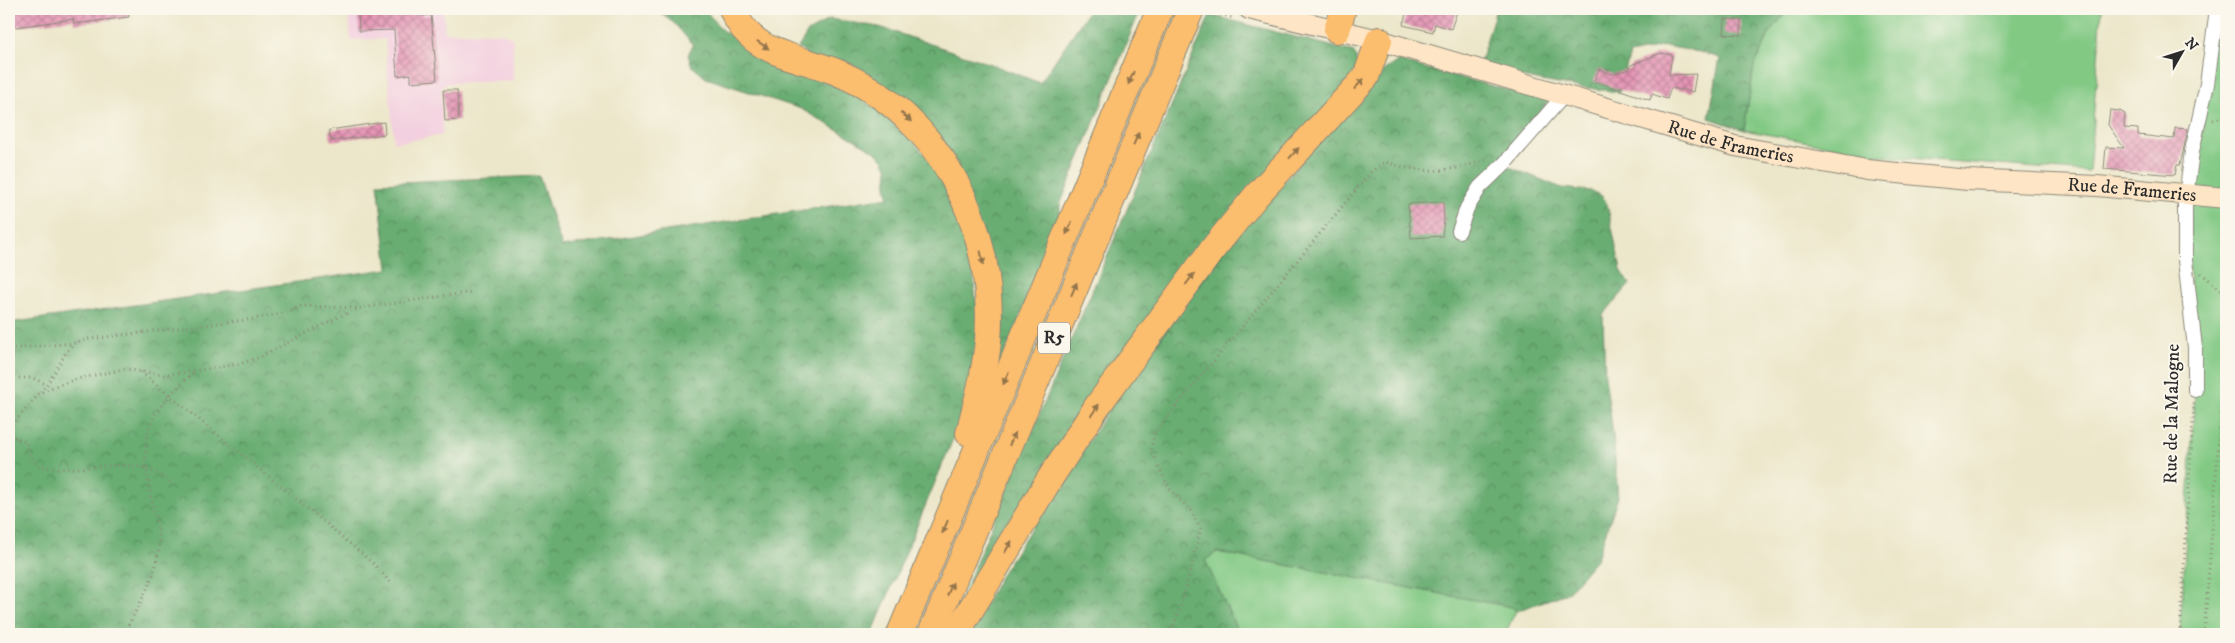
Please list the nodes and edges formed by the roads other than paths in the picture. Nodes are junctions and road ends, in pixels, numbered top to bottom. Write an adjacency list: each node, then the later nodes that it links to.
1 (732, 9): 13 (highway, one-way to 13)
2 (1160, 9): 13 (highway, R5, one-way to 13)
3 (1191, 9): 15 (highway, R5, one-way to 3)
4 (1249, 9): 6 (main road, Rue de Frameries)
5 (2217, 9): 9 (street, Rue de la Malogne)
6 (1340, 19): 7 (main road, Rue de Frameries)
7 (1379, 40): 8 (main road, Rue de Frameries); 16 (highway, one-way to 7)
8 (1565, 94): 9 (main road, Rue de Frameries); 11 (street)
9 (2186, 195): 10 (main road, Rue de Frameries); 12 (street, Rue de la Malogne)
10 (2226, 198)
11 (1459, 231)
12 (2195, 390)
13 (963, 482): 14 (highway, R5, one-way to 14)
14 (900, 634)
15 (931, 634)
16 (956, 634)

